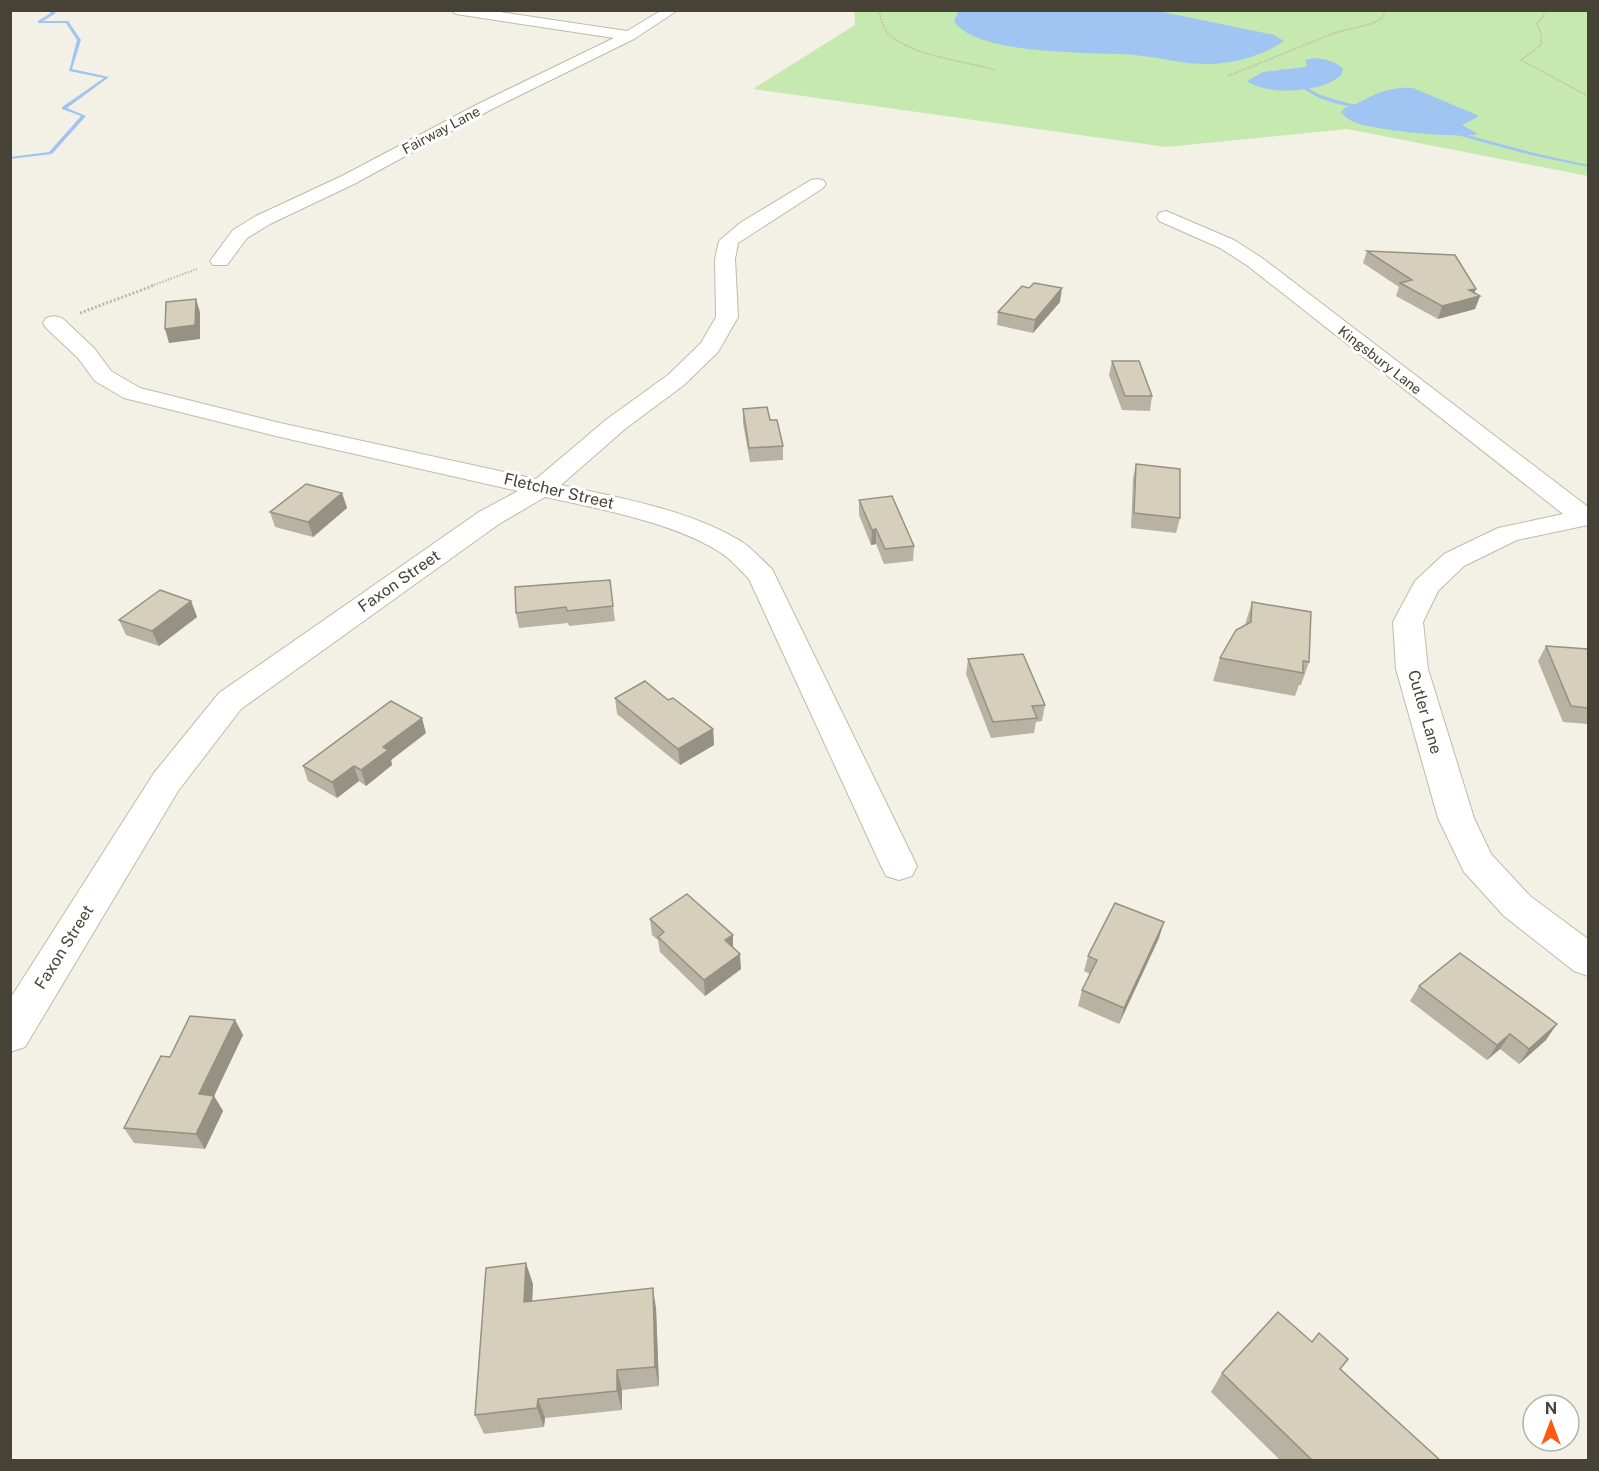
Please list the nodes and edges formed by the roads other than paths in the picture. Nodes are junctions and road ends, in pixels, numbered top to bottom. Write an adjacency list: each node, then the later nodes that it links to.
1 (456, 10): 3 (street)
2 (672, 10): 3 (street, Fairway Lane)
3 (629, 36): 6 (street, Fairway Lane)
4 (817, 184): 8 (street, Faxon Street)
5 (1166, 217): 9 (street, Kingsbury Lane)
6 (220, 261)
7 (54, 323): 8 (street, Fletcher Street)
8 (543, 487): 10 (street, Fletcher Street); 12 (street, Faxon Street)
9 (1586, 517): 11 (street, Cutler Lane)
10 (899, 866)
11 (1588, 960)
12 (10, 1035)

